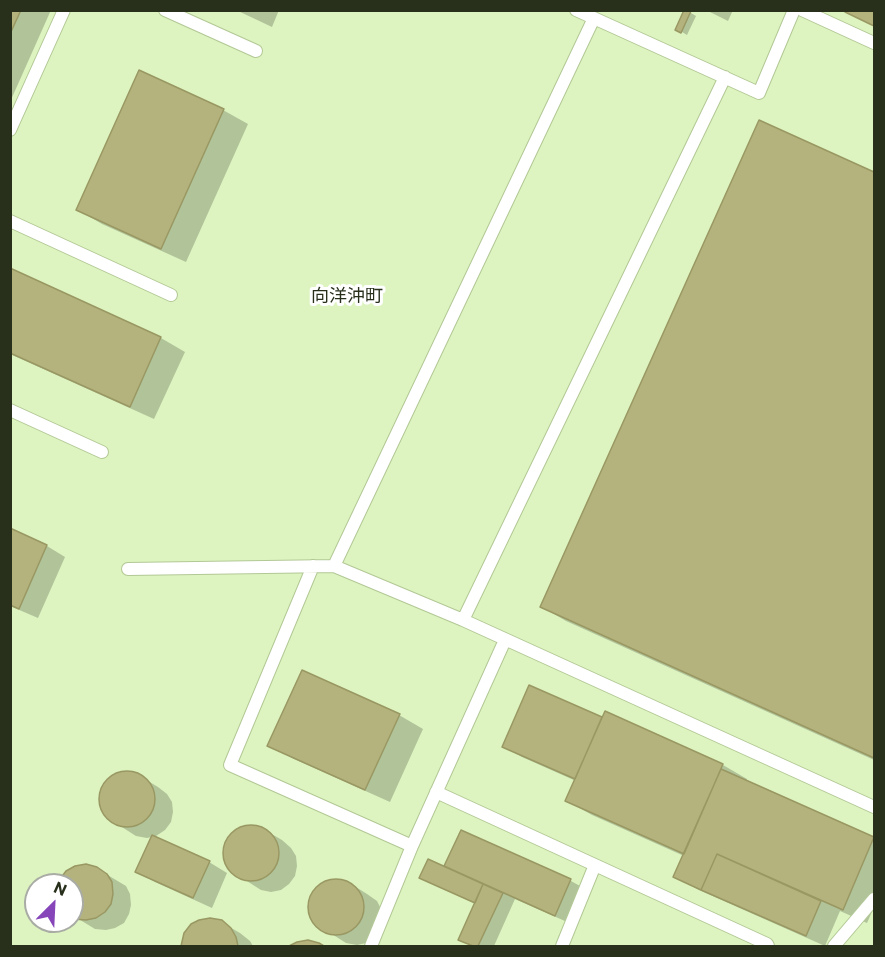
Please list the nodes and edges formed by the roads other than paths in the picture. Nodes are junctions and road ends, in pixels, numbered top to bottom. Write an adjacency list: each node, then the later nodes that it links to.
1 (64, 10): 10 (lane)
2 (165, 10): 8 (lane)
3 (576, 10): 6 (lane)
4 (794, 10): 9 (lane)
5 (802, 10): 7 (lane)
6 (594, 18): 9 (lane); 16 (lane)
7 (874, 43)
8 (256, 51)
9 (725, 77): 18 (lane)
10 (10, 130)
11 (10, 221): 12 (lane)
12 (171, 295)
13 (10, 410): 14 (lane)
14 (102, 452)
15 (313, 566): 16 (lane); 17 (lane); 22 (lane)
16 (334, 566): 18 (lane)
17 (128, 569)
18 (463, 620): 19 (lane)
19 (505, 640): 20 (lane); 21 (lane)
20 (436, 792): 22 (lane); 23 (lane)
21 (874, 807)
22 (412, 846): 25 (lane)
23 (595, 865): 26 (lane); 27 (lane)
24 (874, 899): 28 (lane)
25 (371, 946)
26 (562, 946)
27 (768, 946)
28 (834, 946)

